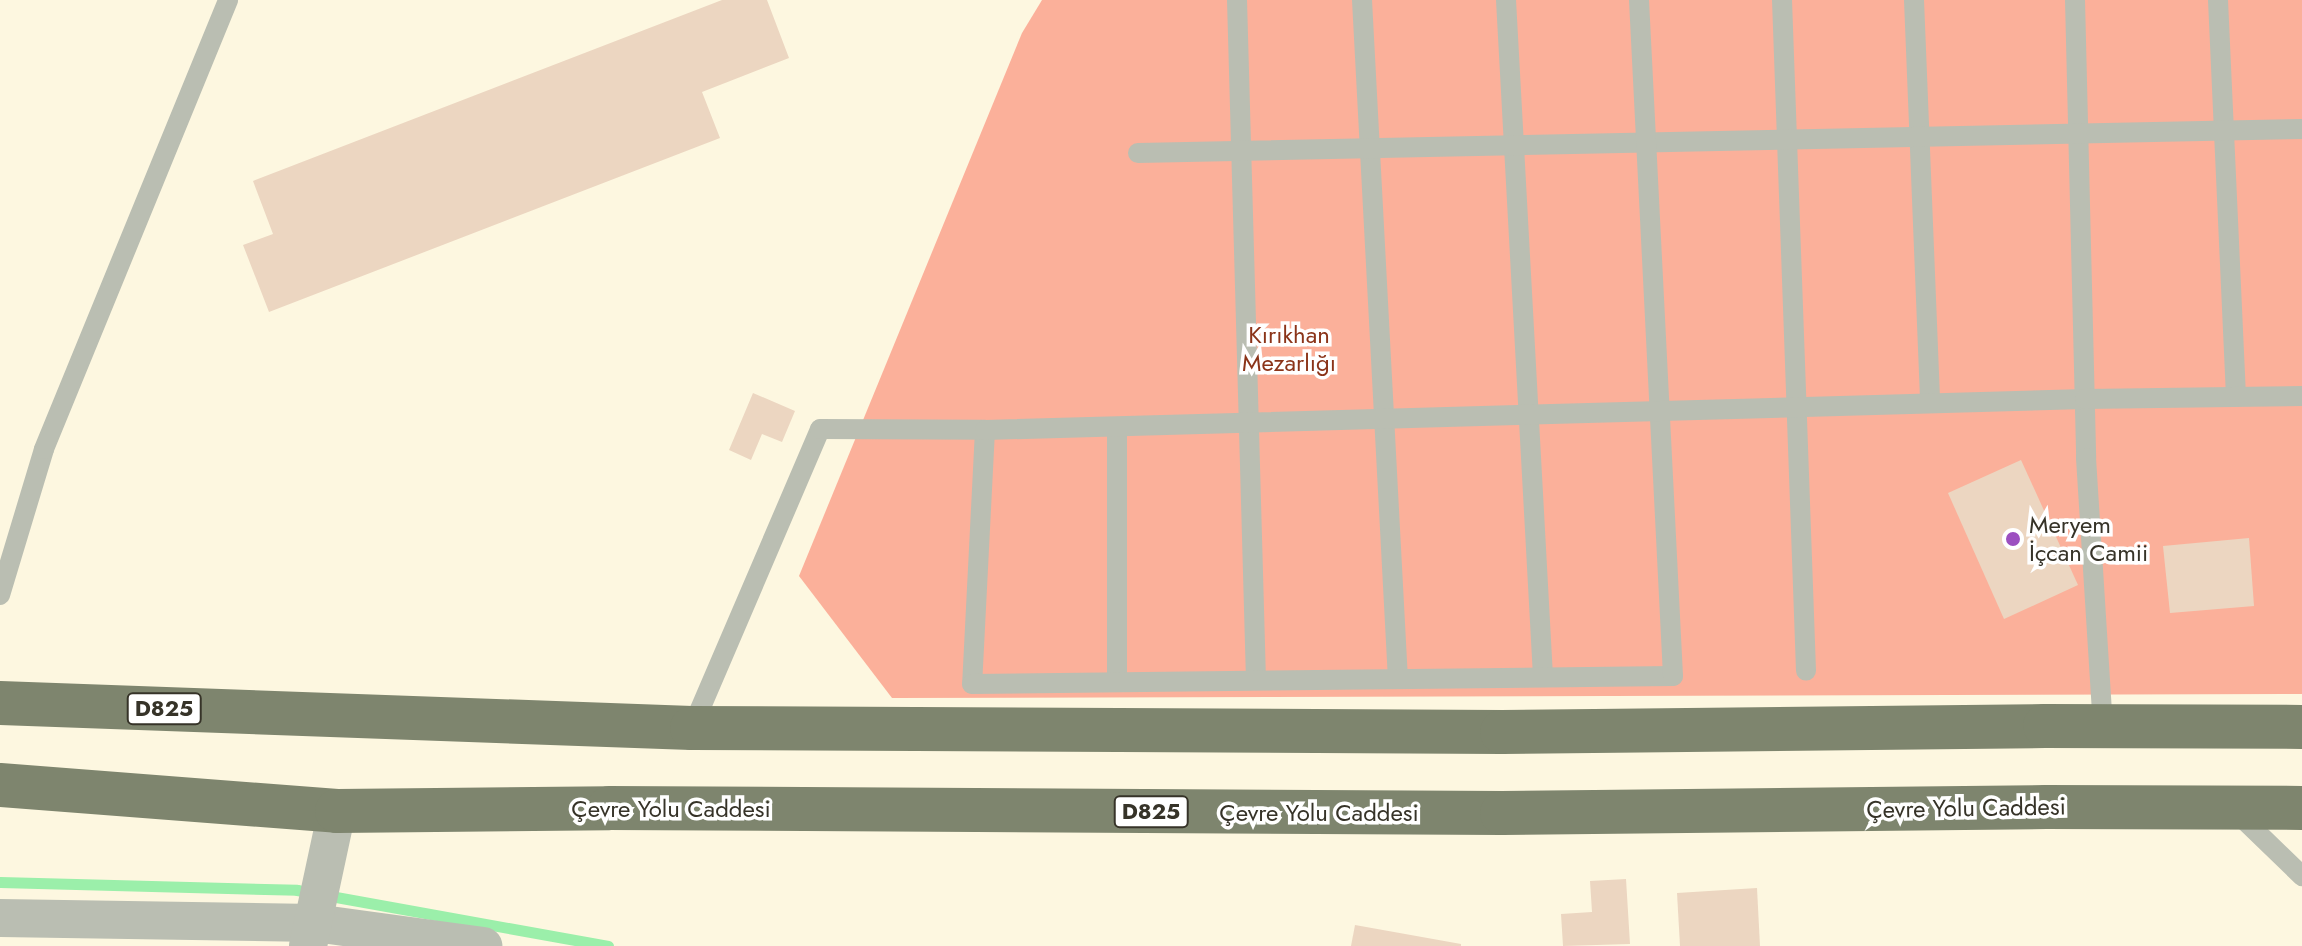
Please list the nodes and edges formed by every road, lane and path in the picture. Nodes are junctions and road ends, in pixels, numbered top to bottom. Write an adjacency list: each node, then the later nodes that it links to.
1 (228, 0): 31 (lane)
2 (1237, 0): 18 (lane)
3 (1362, 0): 17 (lane)
4 (1506, 0): 16 (lane)
5 (1639, 0): 15 (lane)
6 (1782, 0): 14 (lane)
7 (1914, 0): 13 (lane)
8 (2075, 0): 12 (lane)
9 (2218, 0): 11 (lane)
10 (2302, 129): 11 (lane)
11 (2224, 130): 12 (lane); 21 (lane)
12 (2079, 132): 13 (lane); 22 (lane)
13 (1919, 136): 14 (lane); 23 (lane)
14 (1787, 138): 15 (lane); 24 (lane)
15 (1646, 142): 16 (lane); 25 (lane)
16 (1513, 145): 17 (lane); 26 (lane)
17 (1370, 148): 18 (lane); 27 (lane)
18 (1241, 151): 19 (lane); 28 (lane)
19 (1138, 153)
20 (2302, 396): 21 (lane)
21 (2236, 397): 22 (lane)
22 (2085, 399): 23 (lane); 38 (lane)
23 (1930, 403): 24 (lane)
24 (1796, 407): 25 (lane); 32 (lane)
25 (1659, 411): 26 (lane); 33 (lane)
26 (1528, 415): 27 (lane); 33 (lane)
27 (1384, 419): 28 (lane); 34 (lane)
28 (1249, 423): 29 (lane); 35 (lane)
29 (1117, 427): 30 (lane); 36 (lane)
30 (985, 430): 36 (lane); 40 (lane)
31 (0, 595)
32 (1806, 671)
33 (1543, 677): 34 (lane)
34 (1398, 679): 35 (lane)
35 (1256, 680): 36 (lane)
36 (1117, 682)
37 (0, 703): 40 (highway, D825)
38 (2103, 726): 39 (highway, D825); 40 (highway, D825)
39 (2302, 727)
40 (692, 728)
41 (0, 785): 44 (highway, Çevre Yolu Caddesi / D825)
42 (2231, 807): 43 (highway, Çevre Yolu Caddesi / D825); 44 (highway, Çevre Yolu Caddesi / D825); 45 (lane)
43 (2302, 808)
44 (334, 826): 47 (street)
45 (2302, 876)
46 (0, 918): 47 (street)
47 (312, 935): 48 (street)
48 (483, 946)

